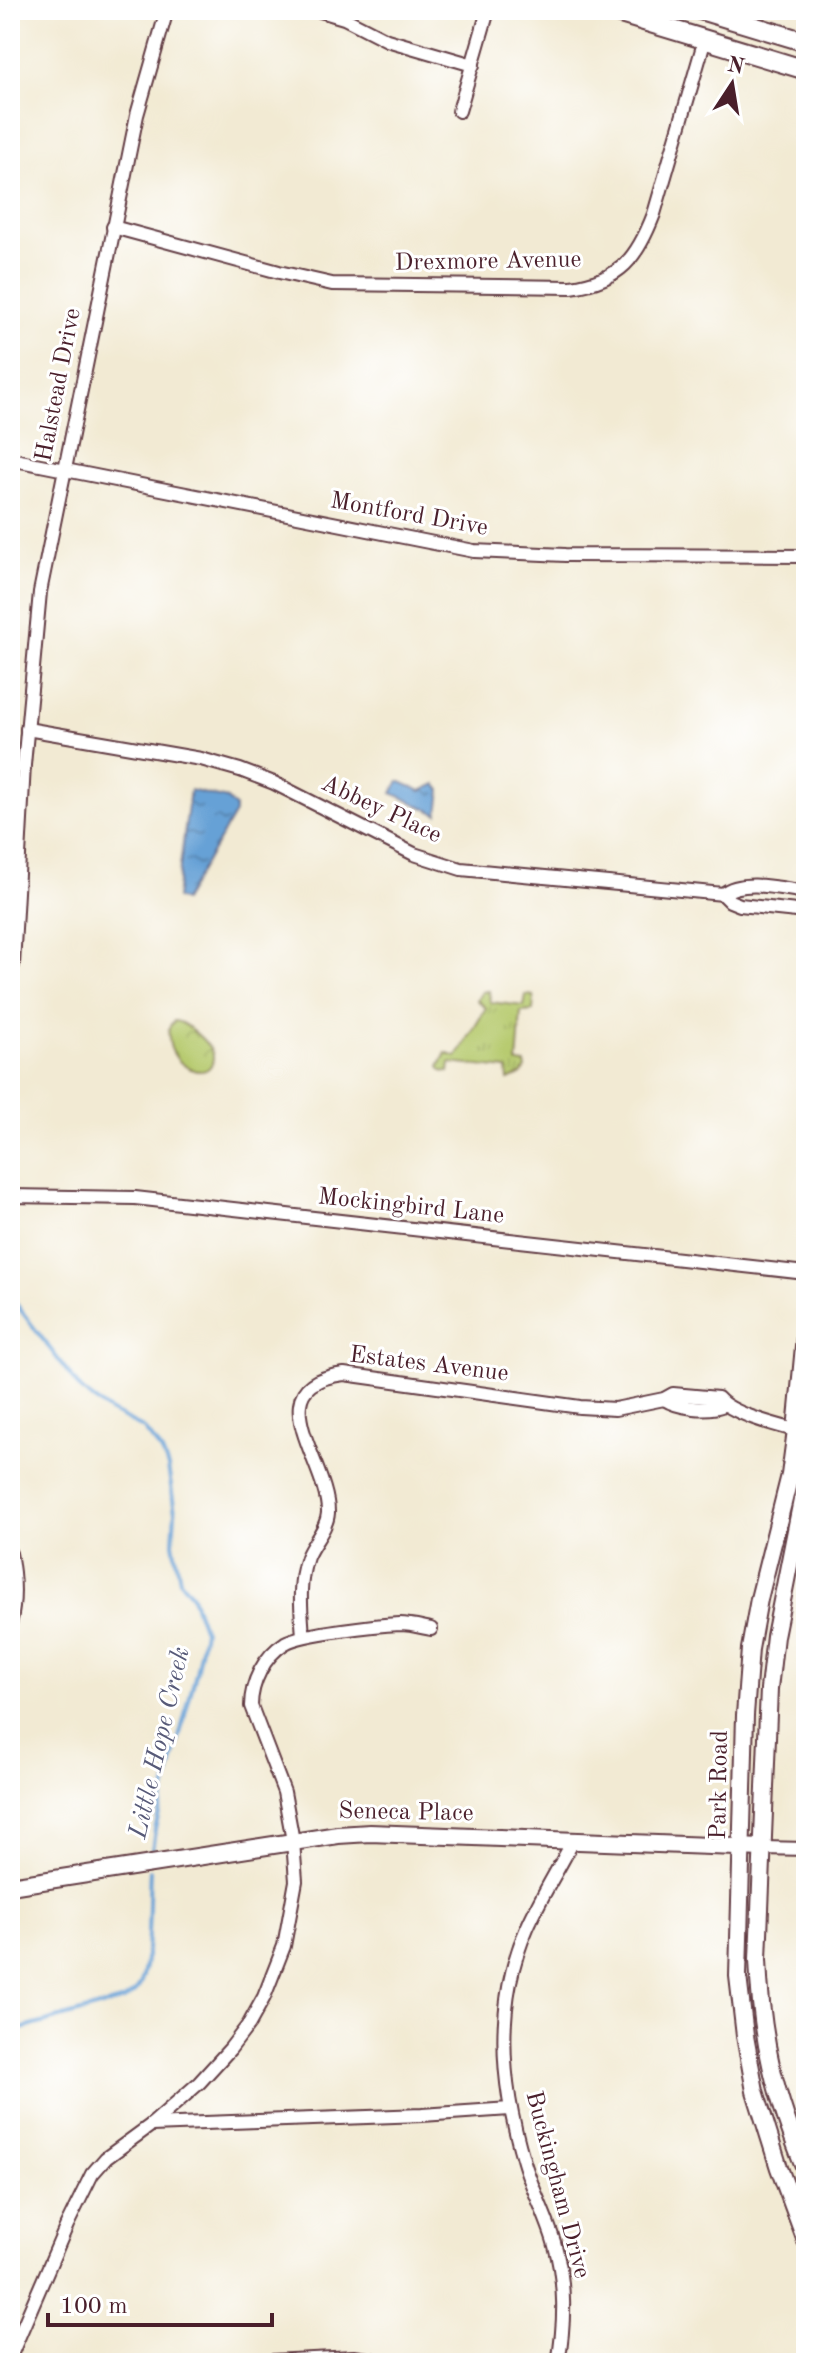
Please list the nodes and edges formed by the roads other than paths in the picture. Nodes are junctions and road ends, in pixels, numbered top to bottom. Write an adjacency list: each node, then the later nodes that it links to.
1 (167, 10): 11 (street, Halstead Drive)
2 (317, 10): 8 (street)
3 (607, 10): 6 (main road)
4 (700, 10): 7 (main road)
5 (487, 14): 8 (street)
6 (705, 39): 9 (main road); 11 (street, Drexmore Avenue)
7 (806, 42)
8 (473, 65): 10 (street)
9 (806, 70)
10 (459, 111)
11 (113, 227): 13 (street, Halstead Drive)
12 (10, 459): 13 (street, Montford Drive)
13 (64, 471): 14 (street, Montford Drive); 15 (street, Halstead Drive)
14 (806, 556)
15 (27, 729): 17 (street, Abbey Place); 19 (street, Halstead Drive)
16 (806, 892): 17 (street)
17 (723, 894): 18 (street)
18 (806, 912)
19 (13, 965)
20 (10, 1196): 21 (street, Mockingbird Lane)
21 (806, 1273)
22 (806, 1325): 23 (main road, Park Road)
23 (801, 1432): 28 (street, Estates Avenue); 31 (main road, Park Road)
24 (806, 1480): 32 (main road, Park Road)
25 (10, 1553): 26 (street)
26 (10, 1624)
27 (431, 1629): 28 (street)
28 (303, 1636): 29 (street)
29 (293, 1841): 30 (main road, Seneca Place); 34 (main road, Seneca Place); 36 (street)
30 (573, 1841): 31 (main road, Seneca Place); 35 (street, Buckingham Drive)
31 (743, 1848): 32 (main road, Seneca Place); 38 (main road, Park Road)
32 (763, 1848): 33 (street, Seneca Place); 37 (main road, Park Road)
33 (806, 1849)
34 (10, 1886)
35 (510, 2109): 36 (street); 42 (street, Buckingham Drive)
36 (151, 2125): 39 (street)
37 (806, 2171)
38 (806, 2241)
39 (11, 2360)
40 (229, 2363): 41 (street)
41 (394, 2363)
42 (558, 2363)

